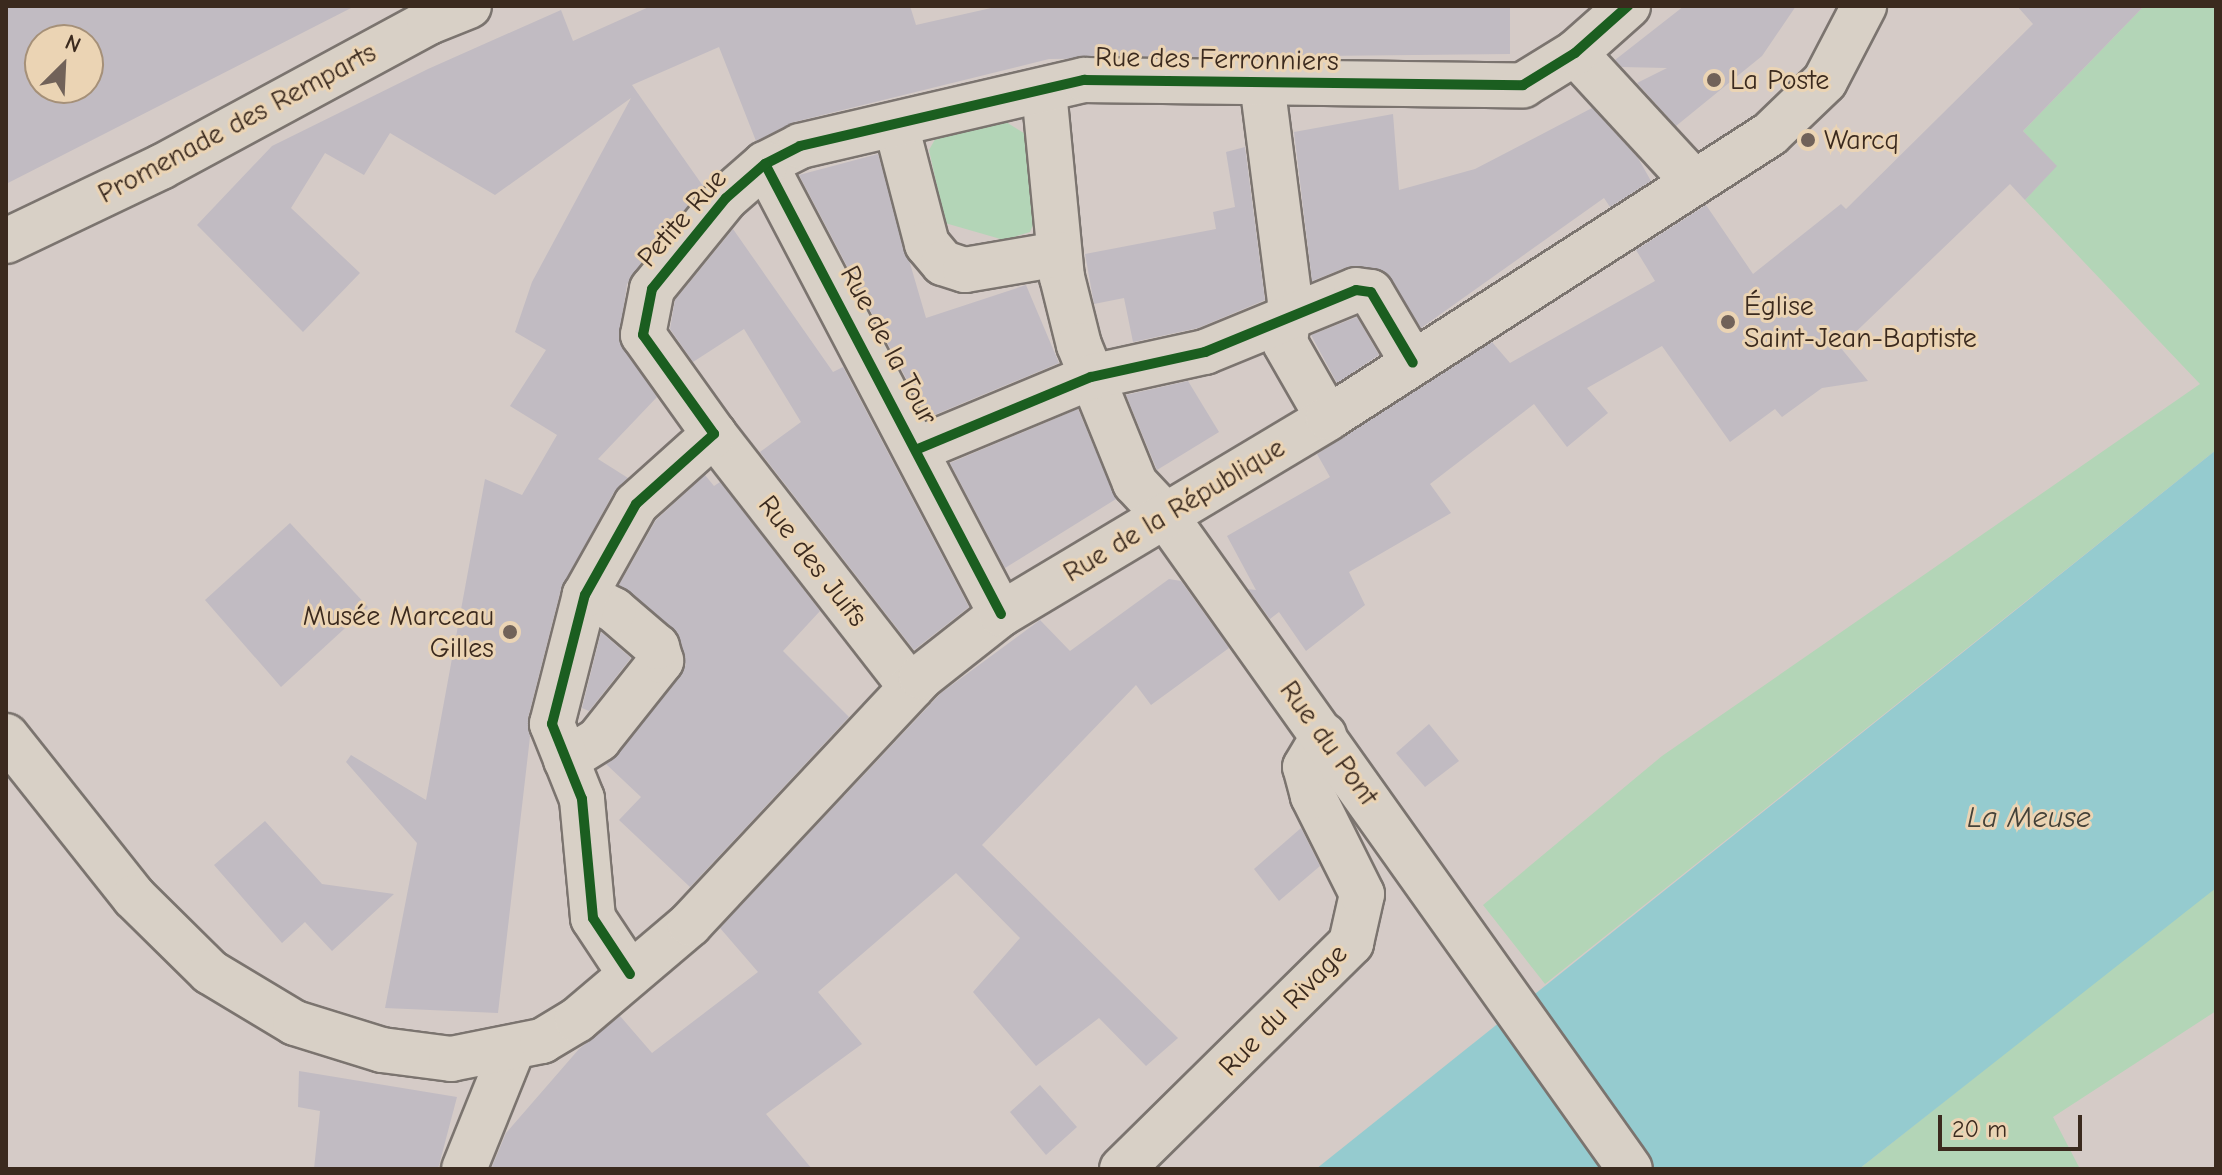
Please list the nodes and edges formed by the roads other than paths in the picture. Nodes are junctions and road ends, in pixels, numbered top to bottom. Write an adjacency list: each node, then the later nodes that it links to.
1 (469, 6): 10 (street, Promenade des Remparts)
2 (1628, 6): 4 (street, Rue des Ferronniers)
3 (1864, 6): 9 (street, Rue de la République)
4 (1575, 53): 5 (street, Rue des Ferronniers); 9 (street)
5 (1262, 83): 6 (street, Rue des Ferronniers); 12 (street)
6 (1044, 91): 7 (street, Rue des Ferronniers); 11 (street, Rue du Pont)
7 (896, 125): 8 (street, Rue des Ferronniers); 11 (street)
8 (776, 158): 16 (street, Petite Rue); 17 (street, Rue de la Tour)
9 (1694, 182): 13 (street, Rue de la République)
10 (6, 241)
11 (1059, 254): 14 (street, Rue du Pont)
12 (1287, 322): 13 (street); 14 (street); 15 (street)
13 (1413, 363): 15 (street, Rue de la République)
14 (1091, 377): 17 (street); 18 (street, Rue du Pont)
15 (1328, 418): 18 (street, Rue de la République)
16 (714, 434): 19 (street); 21 (street, Rue des Juifs)
17 (918, 449): 20 (street, Rue de la Tour)
18 (1165, 515): 20 (street, Rue de la République); 22 (street, Rue du Pont)
19 (585, 595): 24 (street); 24 (street)
20 (1001, 614): 21 (street, Rue de la République)
21 (911, 687): 25 (street, Rue de la République)
22 (1324, 735): 28 (street, Rue du Rivage); 29 (street, Rue du Pont)
23 (6, 736): 26 (street, Rue de la République)
24 (566, 760): 25 (street)
25 (630, 974): 26 (street, Rue de la République)
26 (512, 1050): 27 (street)
27 (464, 1169)
28 (1122, 1169)
29 (1630, 1169)

